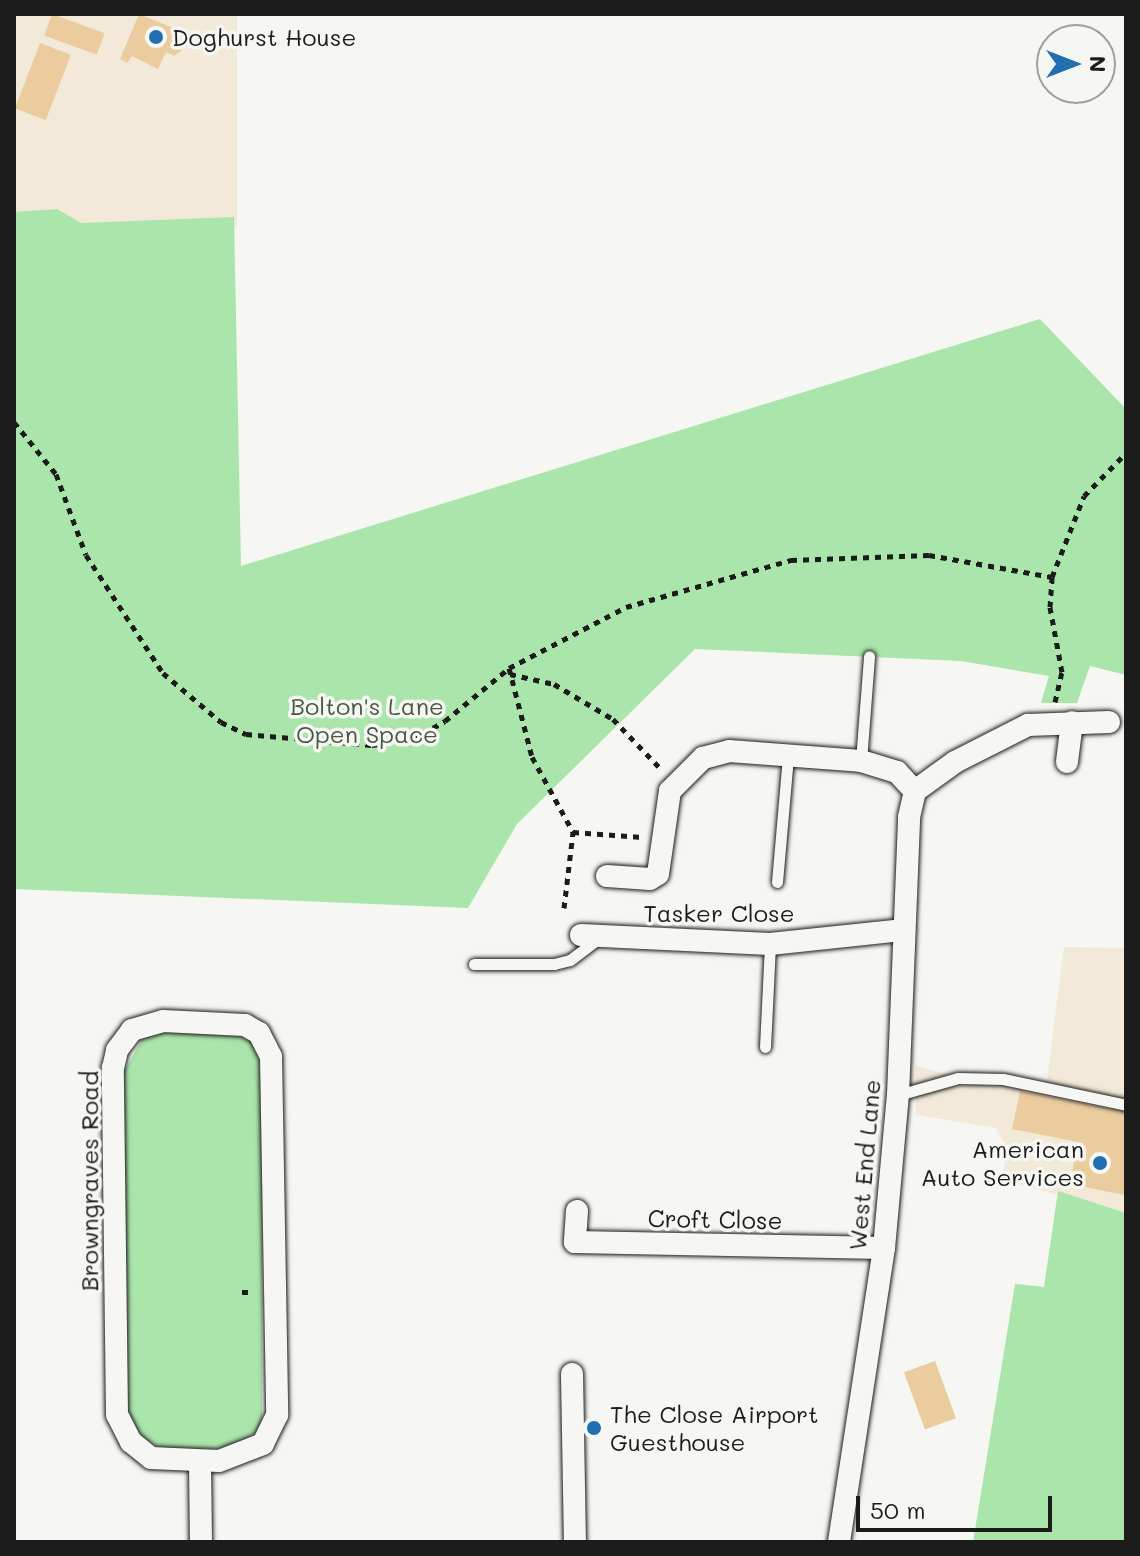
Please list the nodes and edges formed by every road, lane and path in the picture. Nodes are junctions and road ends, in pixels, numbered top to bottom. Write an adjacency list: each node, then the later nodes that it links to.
1 (14, 422): 5 (path)
2 (1126, 453): 3 (path)
3 (1052, 577): 5 (path); 6 (path)
4 (869, 656): 10 (lane)
5 (509, 671): 12 (path); 14 (path)
6 (1041, 711)
7 (1072, 722): 8 (street); 11 (street); 13 (street)
8 (1109, 722)
9 (788, 755): 10 (street); 12 (street); 17 (lane)
10 (861, 761): 13 (street)
11 (1067, 762)
12 (675, 783): 15 (street)
13 (915, 791): 19 (street, West End Lane)
14 (573, 832): 15 (path); 18 (path)
15 (662, 839): 16 (street)
16 (607, 876)
17 (777, 882)
18 (564, 908)
19 (904, 930): 21 (street, Tasker Close); 24 (street, West End Lane)
20 (592, 935): 21 (street, Tasker Close); 22 (lane)
21 (770, 944): 23 (lane)
22 (474, 964)
23 (765, 1047)
24 (898, 1095): 25 (lane); 27 (street, West End Lane)
25 (1126, 1105)
26 (577, 1211): 27 (street, Croft Close)
27 (884, 1248): 32 (street, West End Lane)
28 (572, 1374): 31 (street)
29 (200, 1462): 29 (street, Browngraves Road); 30 (street)
30 (201, 1542)
31 (575, 1542)
32 (839, 1542)

